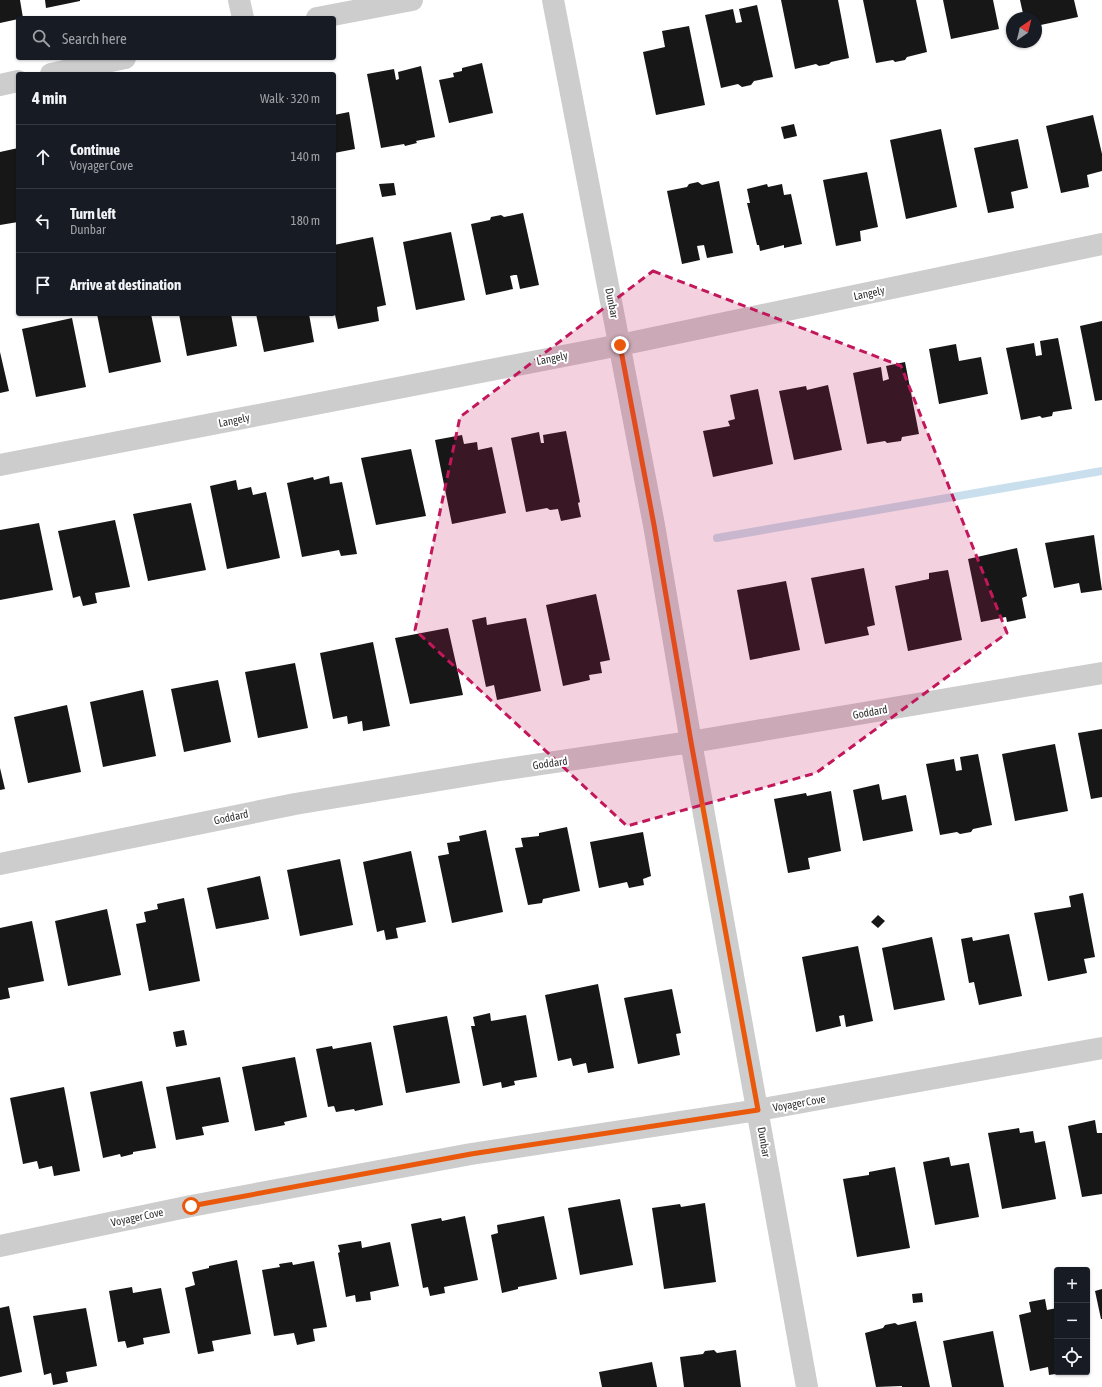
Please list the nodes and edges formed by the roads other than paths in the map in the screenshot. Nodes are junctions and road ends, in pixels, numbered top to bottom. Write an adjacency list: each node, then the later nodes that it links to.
1 (239, 0): 4 (street)
2 (412, 0): 5 (street)
3 (553, 0): 11 (street, Dunbar)
4 (242, 16)
5 (328, 16)
6 (116, 60): 7 (street)
7 (61, 72)
8 (16, 81): 9 (street)
9 (0, 85)
10 (1102, 244): 11 (street, Langely)
11 (620, 345): 12 (street, Langely); 14 (street, Dunbar)
12 (0, 466)
13 (1102, 673): 14 (street, Goddard)
14 (691, 742): 15 (street, Goddard); 17 (street, Dunbar)
15 (0, 864)
16 (1102, 1048): 17 (street, Voyager Cove)
17 (758, 1110): 18 (street, Voyager Cove); 19 (street, Dunbar)
18 (0, 1246)
19 (807, 1387)

